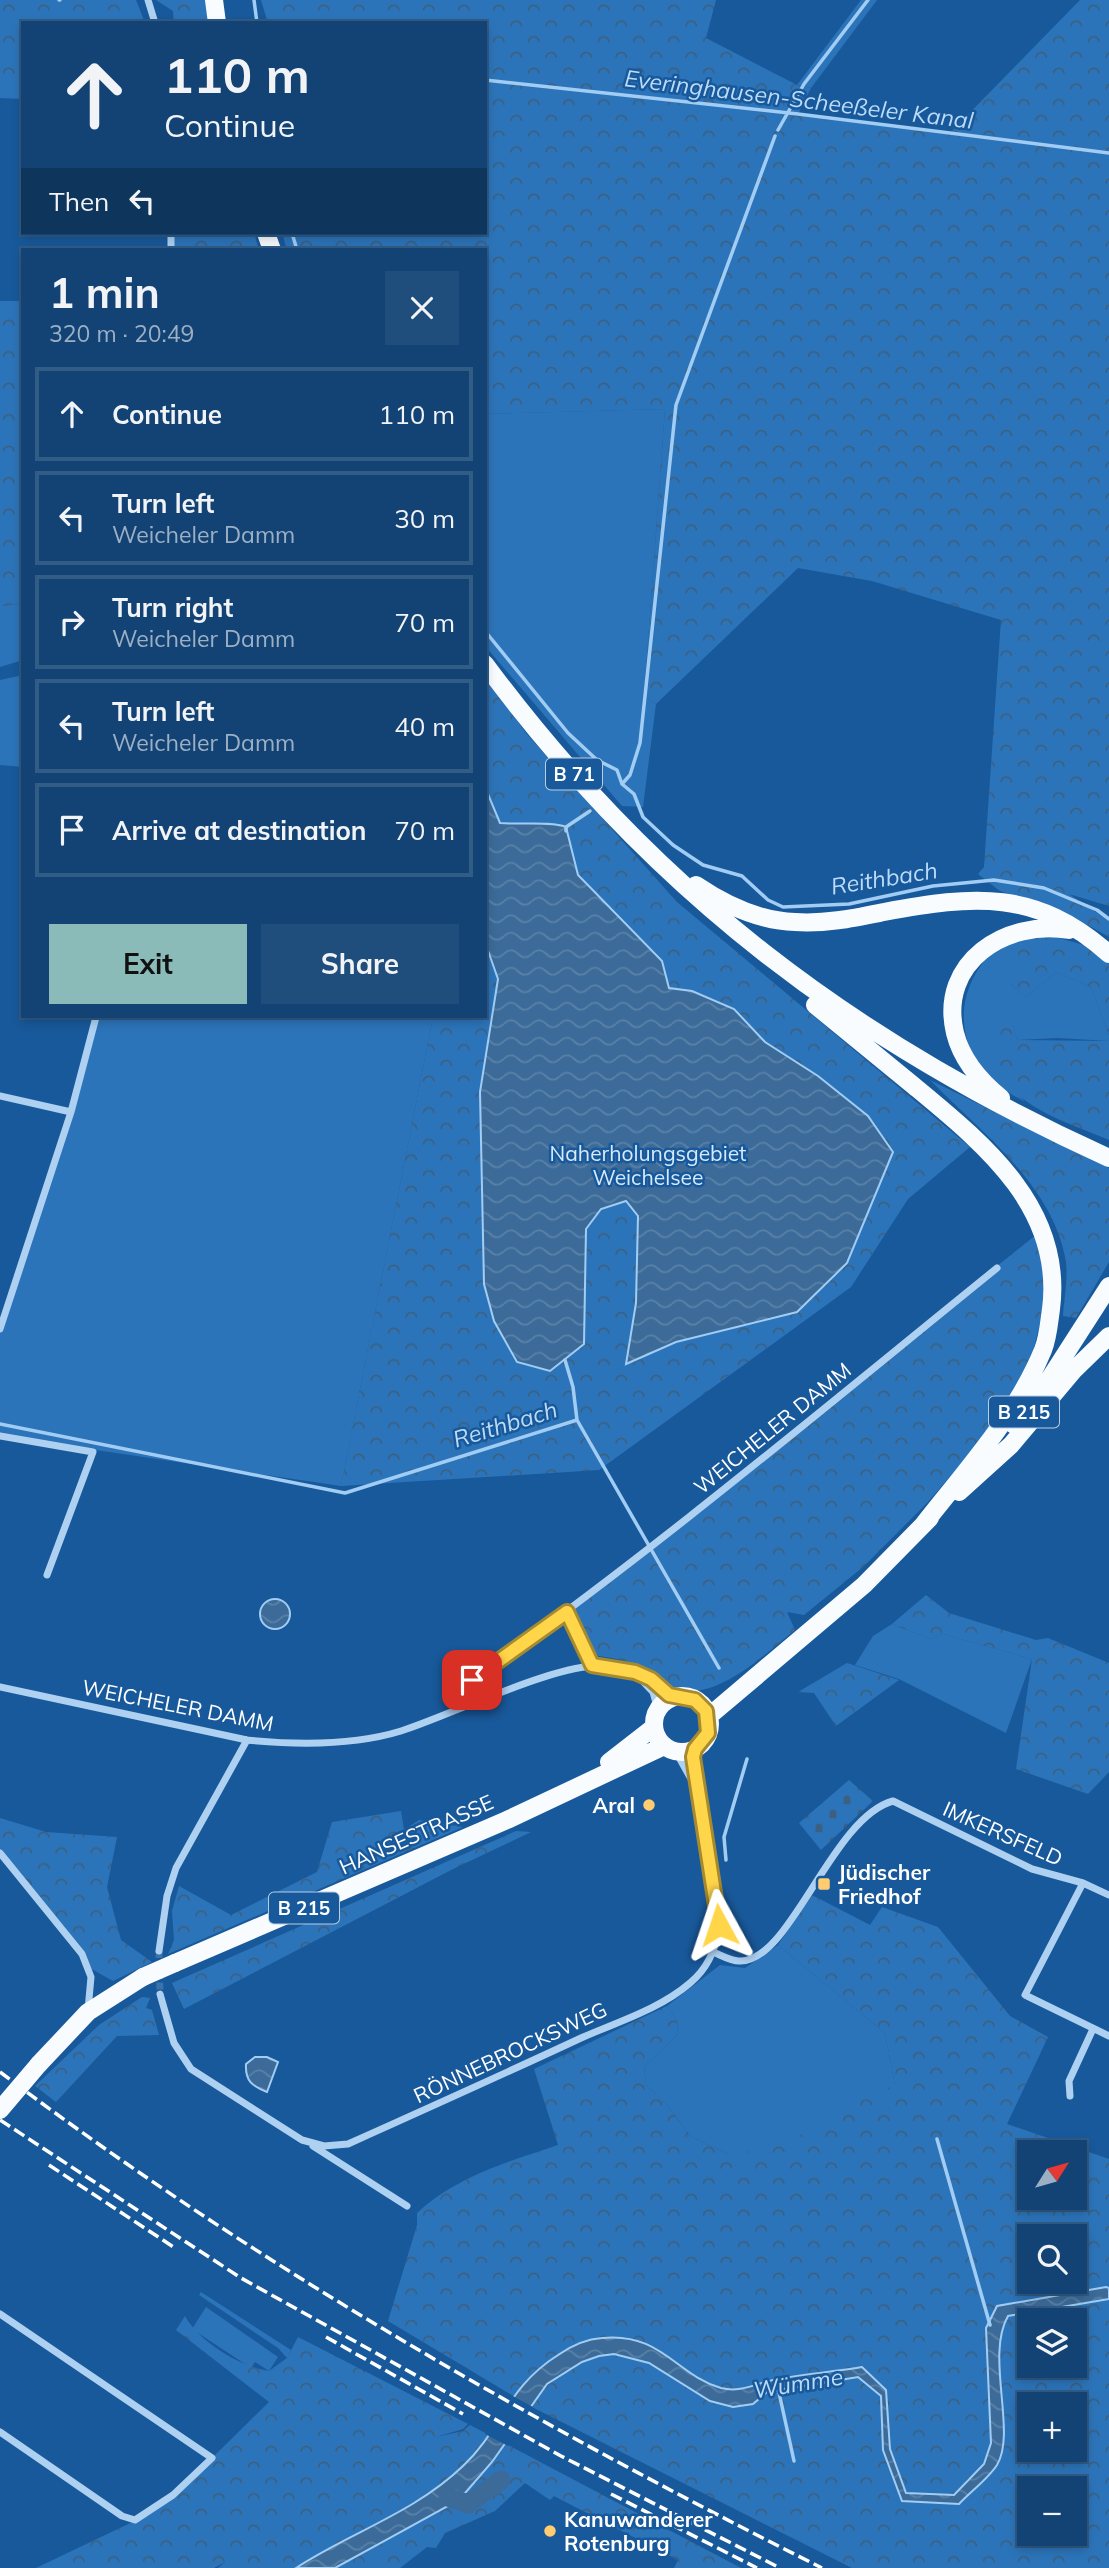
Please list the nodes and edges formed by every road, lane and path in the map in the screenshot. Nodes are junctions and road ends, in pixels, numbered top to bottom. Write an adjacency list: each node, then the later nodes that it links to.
1 (148, 0): 3 (street)
2 (214, 0): 4 (main road)
3 (154, 21)
4 (217, 21)
5 (487, 666): 6 (main road, B 71)
6 (646, 851): 7 (main road); 8 (main road, B 71)
7 (1077, 931): 9 (main road); 13 (main road)
8 (761, 952): 13 (main road, B 71); 20 (main road)
9 (1109, 954)
10 (96, 1018): 12 (street)
11 (0, 1096): 12 (street)
12 (71, 1112): 17 (street)
13 (1031, 1122): 14 (main road, B 71)
14 (1109, 1158)
15 (997, 1268): 22 (street, WEICHELER DAMM)
16 (1109, 1286): 20 (main road, B 215)
17 (0, 1329)
18 (1109, 1336): 20 (main road)
19 (0, 1436): 21 (street)
20 (923, 1525): 28 (main road, B 215)
21 (47, 1574)
22 (567, 1612): 23 (street); 25 (street, WEICHELER DAMM)
23 (592, 1665): 24 (street, WEICHELER DAMM); 30 (street, WEICHELER DAMM)
24 (635, 1672): 27 (street, WEICHELER DAMM); 29 (street)
25 (472, 1680)
26 (0, 1687): 30 (street, WEICHELER DAMM)
27 (675, 1697): 28 (main road); 29 (main road)
28 (704, 1710): 32 (main road)
29 (656, 1718): 31 (main road); 33 (main road, HANSESTRASSE / B 215)
30 (247, 1740): 38 (street)
31 (670, 1749): 32 (main road); 33 (main road, HANSESTRASSE / B 215); 34 (street, RÖNNEBROCKSWEG)
32 (695, 1749): 34 (street, RÖNNEBROCKSWEG)
33 (578, 1784): 41 (main road, HANSESTRASSE / B 215, bridge)
34 (698, 1793): 39 (street, RÖNNEBROCKSWEG)
35 (0, 1853): 41 (street)
36 (1083, 1882): 37 (street); 39 (street, IMKERSFELD); 42 (street, IMKERSFELD)
37 (1109, 1895)
38 (159, 1951)
39 (713, 1952): 46 (street, RÖNNEBROCKSWEG)
40 (160, 1994): 46 (street, RÖNNEBROCKSWEG)
41 (88, 2012): 45 (main road, HANSESTRASSE / B 215, bridge)
42 (1093, 2029): 43 (street, IMKERSFELD); 44 (street)
43 (1109, 2036)
44 (1070, 2096)
45 (0, 2110)
46 (302, 2140): 47 (street, RÖNNEBROCKSWEG)
47 (407, 2206)
48 (0, 2315): 49 (street)
49 (0, 2431)

